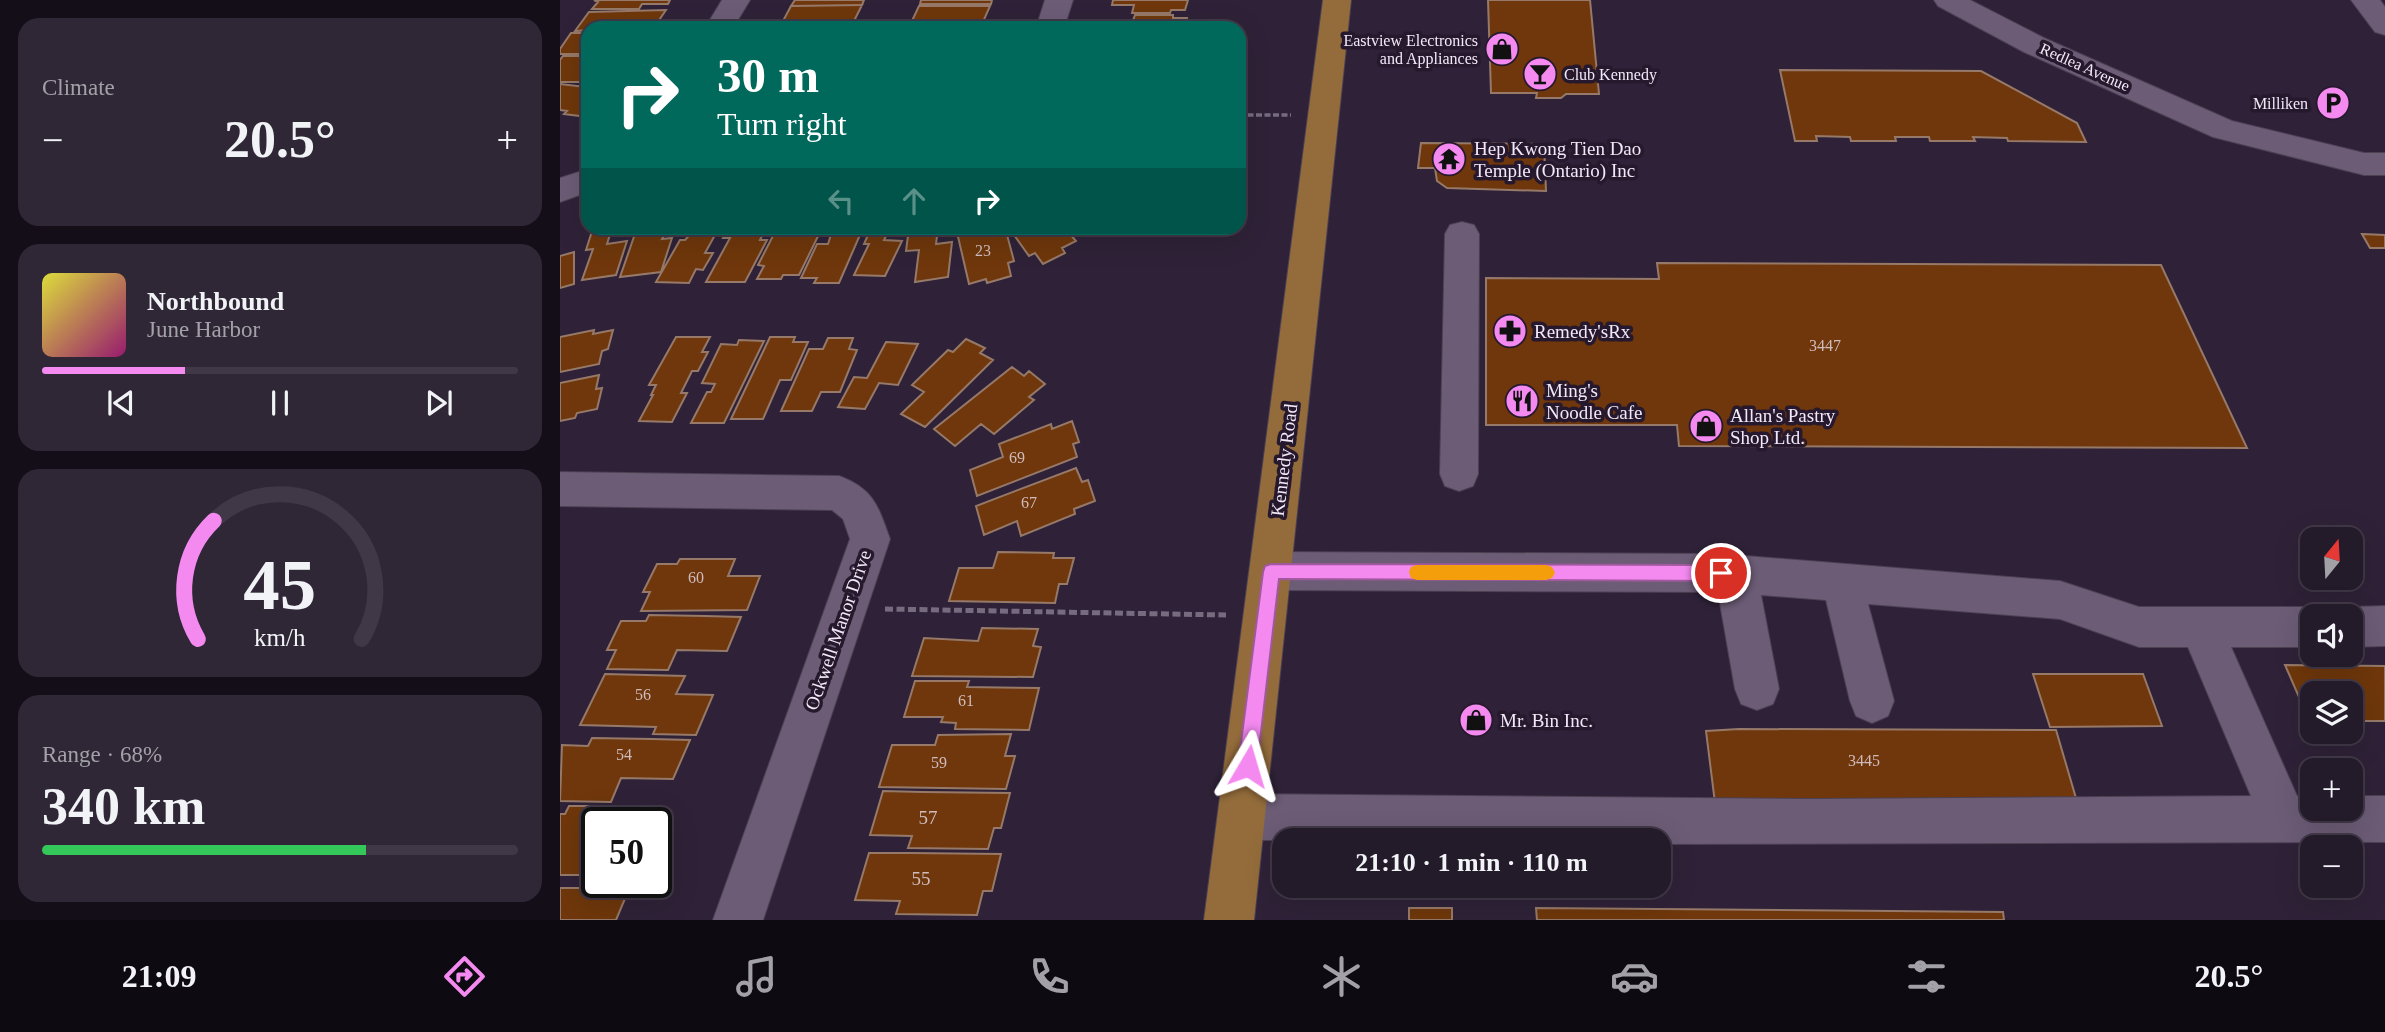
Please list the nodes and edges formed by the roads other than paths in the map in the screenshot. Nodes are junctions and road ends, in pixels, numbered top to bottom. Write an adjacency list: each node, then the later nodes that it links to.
1 (736, 0): 6 (street)
2 (1059, 0): 7 (street)
3 (1337, 0): 15 (main road, Kennedy Road)
4 (1948, 0): 9 (street, Redlea Avenue)
5 (2365, 0): 8 (street)
6 (723, 21)
7 (1052, 21)
8 (2385, 26)
9 (2385, 164)
10 (581, 182): 11 (street)
11 (560, 190)
12 (1462, 234): 13 (street)
13 (1459, 474)
14 (560, 489): 27 (street, Ockwell Manor Drive)
15 (1271, 572): 16 (street); 24 (main road, Kennedy Road)
16 (1736, 574): 17 (street); 22 (street)
17 (1842, 582): 21 (street); 23 (street)
18 (2385, 626): 20 (street)
19 (2300, 627): 21 (street)
20 (2363, 627)
21 (2202, 629): 26 (street)
22 (1757, 689)
23 (1872, 701)
24 (1242, 817): 26 (street); 28 (main road, Kennedy Road)
25 (2385, 819): 26 (street)
26 (2284, 820)
27 (738, 920)
28 (1229, 920)

